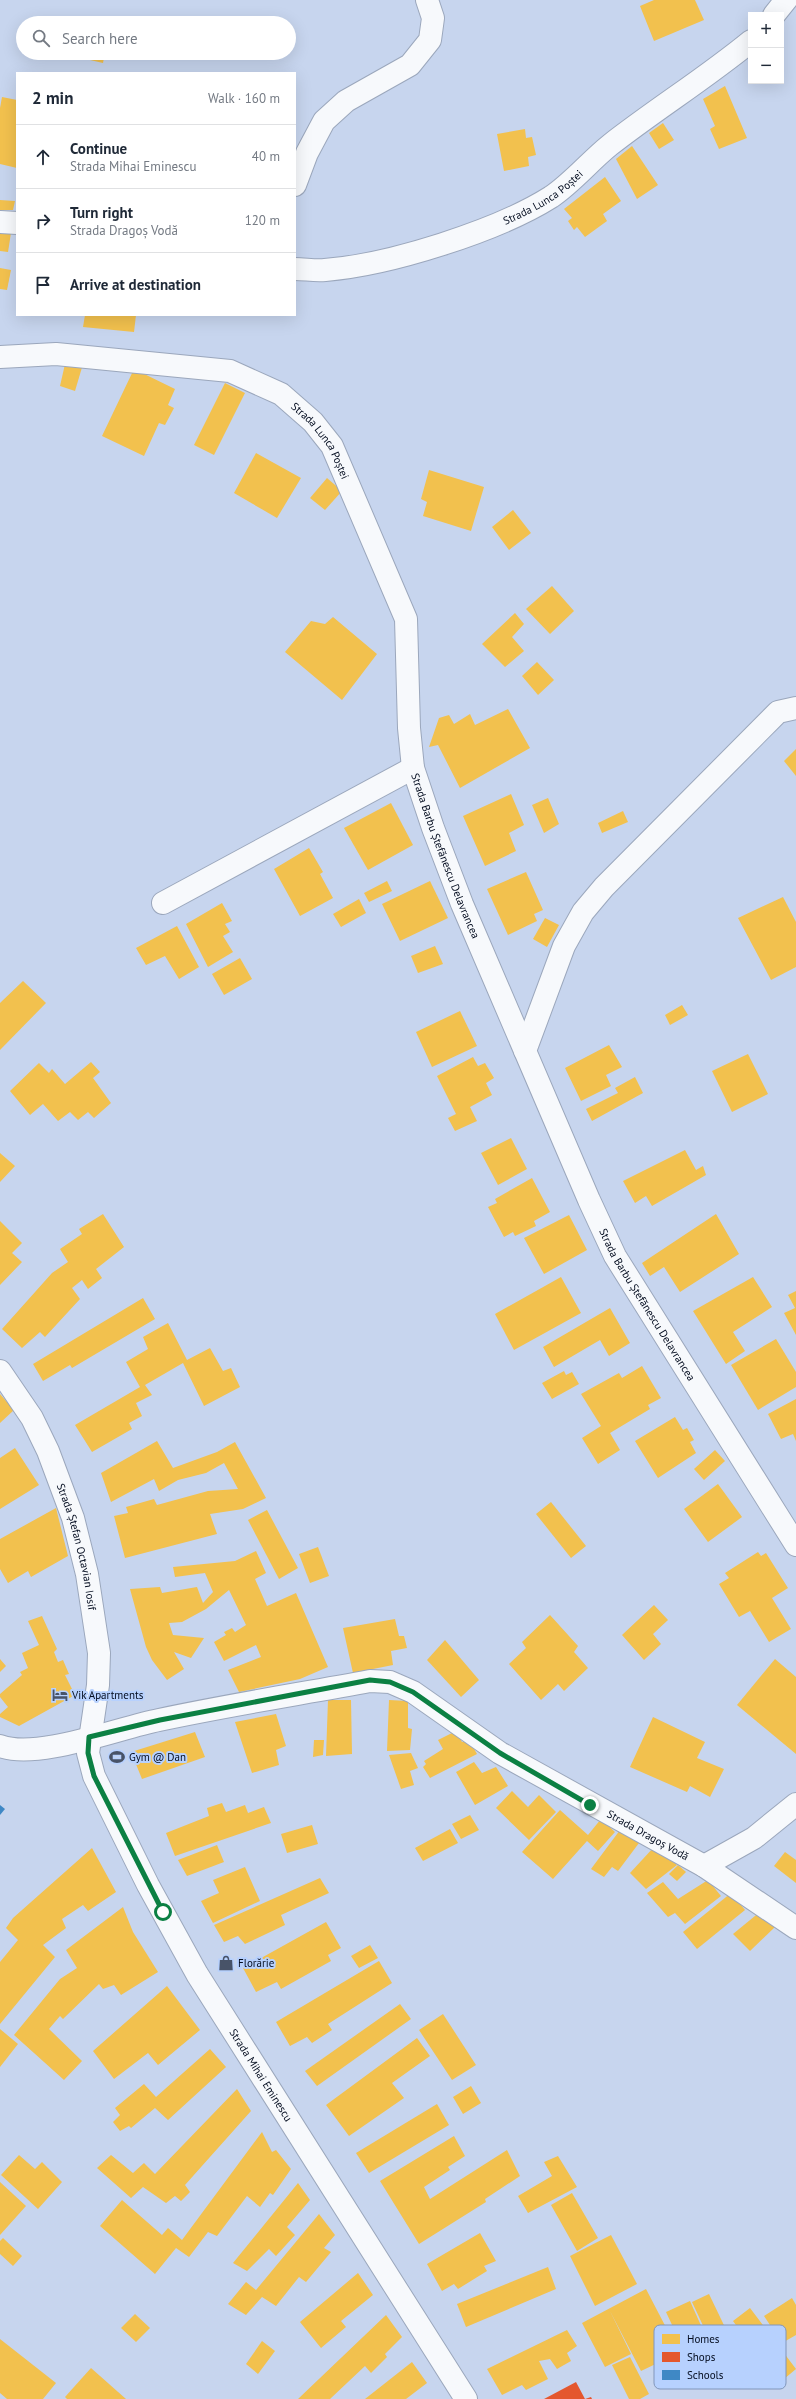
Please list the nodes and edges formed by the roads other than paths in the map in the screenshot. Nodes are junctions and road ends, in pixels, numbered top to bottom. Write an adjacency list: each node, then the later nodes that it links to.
1 (427, 0): 5 (street)
2 (786, 0): 3 (street)
3 (776, 12)
4 (748, 43): 8 (street, Strada Lunca Poștei)
5 (296, 182)
6 (0, 222): 7 (street)
7 (16, 223)
8 (296, 269)
9 (0, 357): 11 (street, Strada Lunca Poștei)
10 (796, 708): 13 (street)
11 (413, 768): 12 (street, Strada Barbu Ștefănescu Delavrancea); 13 (street, Strada Barbu Ștefănescu Delavrancea)
12 (163, 903)
13 (525, 1051): 15 (street, Strada Barbu Ștefănescu Delavrancea)
14 (0, 1371): 16 (street, Strada Ștefan Octavian Iosif)
15 (796, 1545)
16 (89, 1737): 17 (street, Strada Dragoș Vodă); 19 (street, Strada Dragoș Vodă); 21 (street, Strada Mihai Eminescu)
17 (0, 1746)
18 (796, 1804): 19 (street)
19 (704, 1866): 20 (street, Strada Dragoș Vodă)
20 (796, 1928)
21 (466, 2399)

